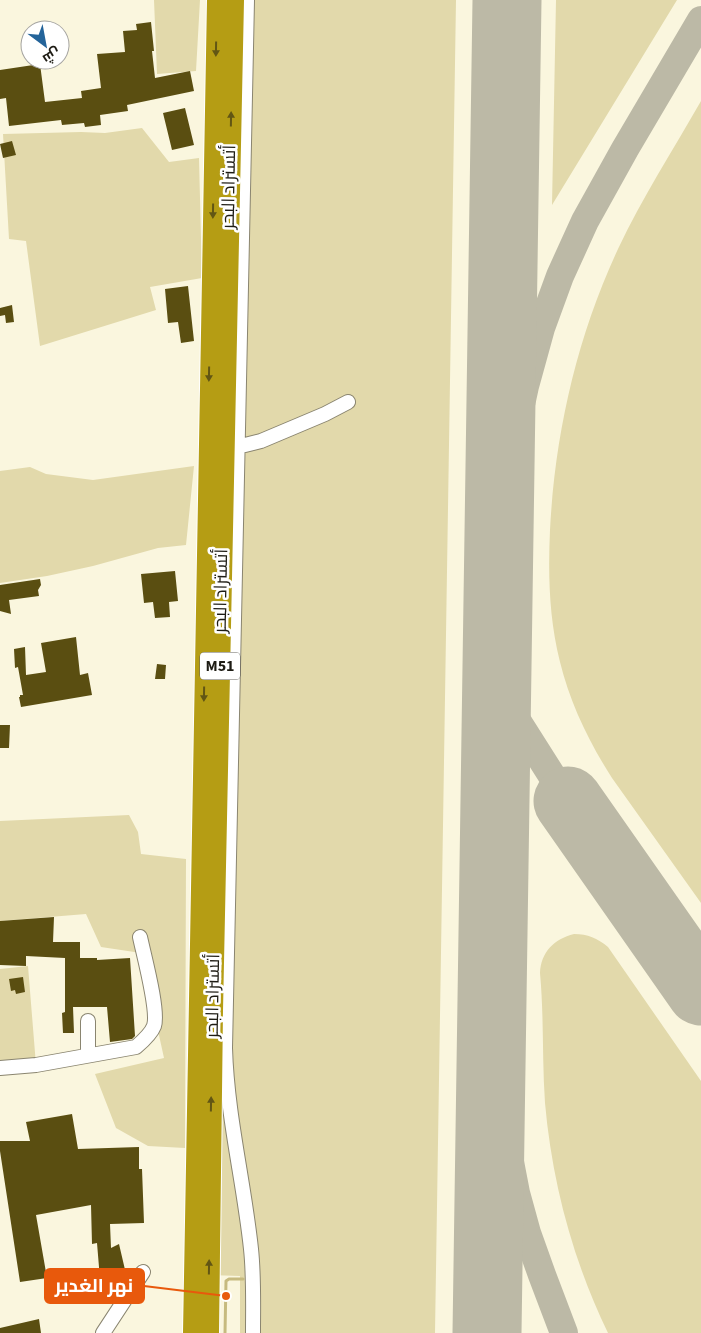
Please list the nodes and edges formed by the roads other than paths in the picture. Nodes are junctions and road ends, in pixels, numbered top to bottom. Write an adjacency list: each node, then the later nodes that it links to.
1 (217, 0): 12 (highway, أتستراد البحر / M51, one-way to 12)
2 (234, 0): 13 (highway, أتستراد البحر / M51, one-way to 2)
3 (247, 0): 5 (lane)
4 (348, 402): 5 (lane)
5 (238, 448): 14 (lane)
6 (140, 937): 8 (lane)
7 (88, 1021): 8 (lane)
8 (88, 1056): 9 (lane)
9 (0, 1068)
10 (143, 1272): 11 (lane)
11 (103, 1333)
12 (193, 1333)
13 (209, 1333)
14 (253, 1333)

